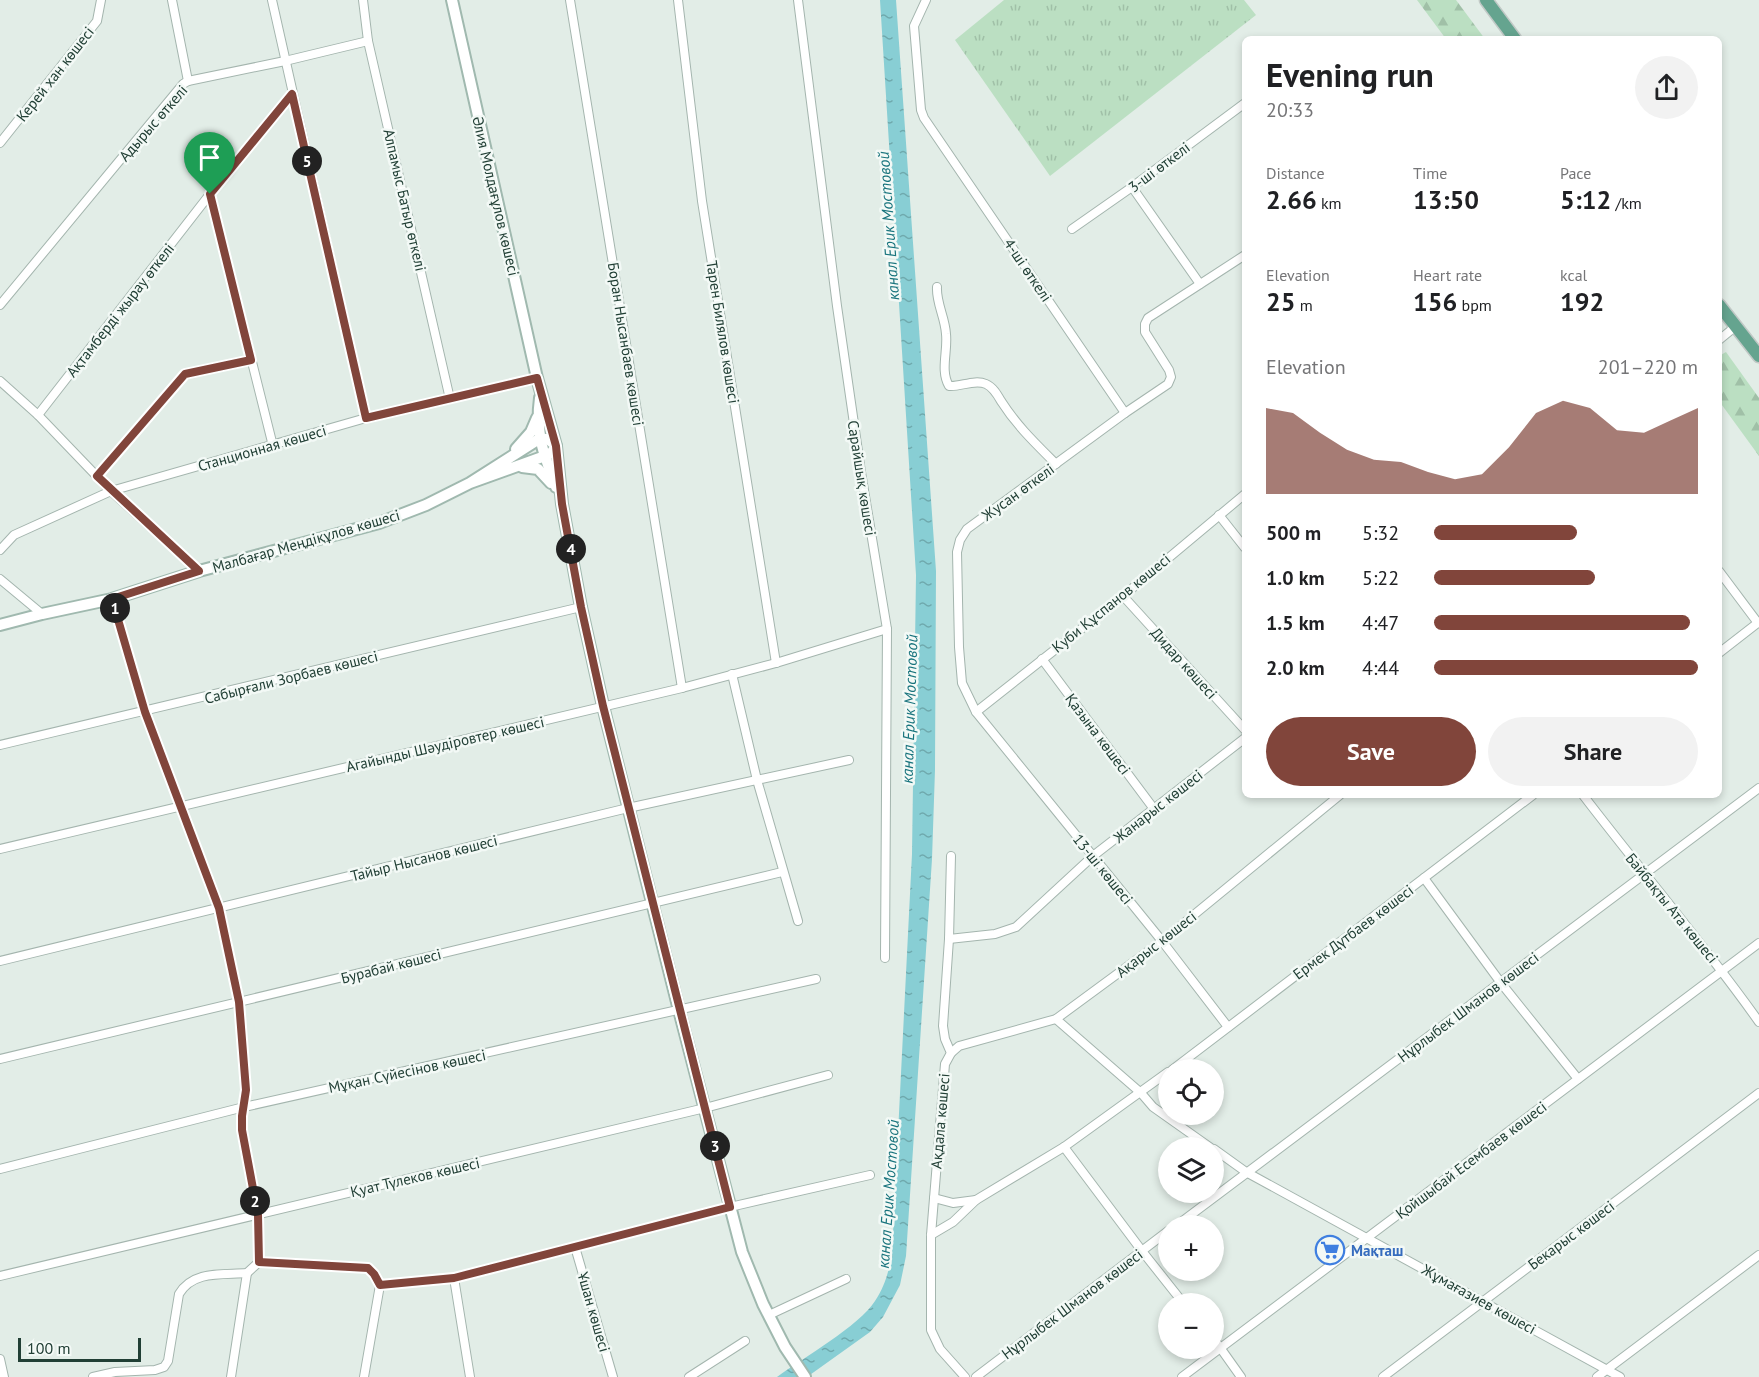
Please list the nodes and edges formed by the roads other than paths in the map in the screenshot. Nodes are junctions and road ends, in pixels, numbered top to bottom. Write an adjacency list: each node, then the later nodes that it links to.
1 (100, 0): 17 (street, Керей хан көшесі)
2 (172, 0): 14 (street)
3 (272, 0): 13 (street)
4 (363, 0): 12 (street, Алпамыс Батыр өткелі)
5 (452, 0): 30 (main road, Әлия Молдағұлов көшесі)
6 (570, 0): 67 (street, Боран Нысанбаев көшесі)
7 (678, 0): 65 (street, Тарен Билялов көшесі)
8 (798, 0): 62 (street, Сарайшық көшесі)
9 (926, 0): 34 (street, 4-шi өткелi)
10 (1486, 0): 11 (main road)
11 (1513, 36)
12 (368, 41): 13 (street, Адырыс өткелі); 33 (street, Алпамыс Батыр өткелі)
13 (285, 61): 14 (street, Адырыс өткелі); 15 (street)
14 (188, 81): 24 (street, Адырыс өткелі)
15 (292, 94): 19 (street, Ақтамберді жырау өткелі); 36 (street)
16 (1242, 105): 18 (street, 3-шi өткелi)
17 (0, 143)
18 (1132, 188): 20 (street, 3-шi өткелi); 22 (street)
19 (210, 194): 29 (street); 35 (street, Ақтамберді жырау өткелі)
20 (1072, 229)
21 (1242, 257): 22 (street)
22 (1200, 285): 34 (street, Жусан өткелі)
23 (937, 287): 43 (street)
24 (0, 305)
25 (1722, 309): 26 (main road)
26 (1736, 326): 27 (street); 28 (main road)
27 (1722, 338)
28 (1759, 356)
29 (251, 360): 39 (street); 45 (street)
30 (537, 378): 32 (main road, Әлия Молдағұлов көшесі); 33 (street, Станционная көшесі)
31 (0, 381): 35 (street)
32 (541, 392): 37 (main road, Әлия Молдағұлов көшесі); 40 (main road, Әлия Молдағұлов көшесі)
33 (450, 399): 36 (street, Станционная көшесі)
34 (1125, 413): 43 (street, Жусан өткелі)
35 (38, 415): 45 (street)
36 (366, 418): 39 (street, Станционная көшесі)
37 (537, 418): 38 (main road, Әлия Молдағұлов көшесі); 41 (main road)
38 (539, 439): 40 (main road); 41 (main road, Малбағар Меңдіқұлов көшесі); 42 (main road, Әлия Молдағұлов көшесі)
39 (273, 446): 47 (street, Станционная көшесі)
40 (556, 446): 42 (main road, Малбағар Меңдіқұлов көшесі); 49 (main road, Әлия Молдағұлов көшесі)
41 (511, 455): 46 (main road, Малбағар Меңдіқұлов көшесі)
42 (544, 456): 44 (main road, Малбағар Меңдіқұлов көшесі); 49 (main road, Әлия Молдағұлов көшесі)
43 (1056, 464): 70 (street, Жусан өткелі)
44 (514, 467): 46 (main road, Малбағар Меңдіқұлов көшесі); 49 (main road)
45 (97, 476): 47 (street)
46 (470, 483): 53 (main road, Малбағар Меңдіқұлов көшесі)
47 (111, 491): 52 (street, Станционная көшесі); 53 (street)
48 (1242, 496): 50 (street, Куби Құспанов көшесi)
49 (562, 504): 58 (main road, Әлия Молдағұлов көшесі)
50 (1219, 515): 51 (street); 56 (street, Куби Құспанов көшесi)
51 (1242, 544)
52 (0, 550)
53 (199, 571): 57 (main road, Малбағар Меңдіқұлов көшесі)
54 (1722, 575): 60 (street)
55 (0, 579): 59 (street)
56 (1123, 596): 64 (street, Куби Құспанов көшесi); 71 (street, Дидар көшесі)
57 (112, 599): 59 (main road, Малбағар Меңдіқұлов көшесі); 69 (street)
58 (581, 607): 68 (main road, Әлия Молдағұлов көшесі); 69 (street, Сабырғали Зорбаев көшесі)
59 (42, 614): 61 (main road, Малбағар Меңдіқұлов көшесі)
60 (1758, 623): 63 (street)
61 (0, 625)
62 (887, 629): 65 (street, Агайынды Шәудіровтер көшесi); 95 (street, Сарайшық көшесі)
63 (1722, 651)
64 (1042, 659): 70 (street, Куби Құспанов көшесi); 82 (street, Қазына көшесі)
65 (776, 663): 66 (street, Агайынды Шәудіровтер көшесi)
66 (732, 674): 67 (street, Агайынды Шәудіровтер көшесi); 75 (street)
67 (682, 688): 68 (street, Агайынды Шәудіровтер көшесi)
68 (603, 706): 80 (street, Агайынды Шәудіровтер көшесi); 81 (main road, Әлия Молдағұлов көшесі)
69 (145, 712): 73 (street, Сабырғали Зорбаев көшесі); 80 (street)
70 (976, 712): 85 (street, 13-ші көшесi)
71 (1242, 727)
72 (1242, 740): 82 (street, Жанарыс көшесі)
73 (0, 745)
74 (849, 760): 75 (street, Тайыр Нысанов көшесi)
75 (757, 780): 81 (street, Тайыр Нысанов көшесi); 86 (street)
76 (1759, 788): 87 (street, Нұрлыбек Шманов көшесі)
77 (1336, 798): 93 (street, Ақарыс көшесi)
78 (1529, 798): 88 (street, Ермек Дүтбаев көшесi)
79 (1585, 798): 87 (street, Байбақты Ата көшесі)
80 (182, 807): 83 (street, Агайынды Шәудіровтер көшесi); 90 (street)
81 (628, 808): 89 (main road, Әлия Молдағұлов көшесі); 90 (street, Тайыр Нысанов көшесi)
82 (1154, 809): 85 (street, Жанарыс көшесі)
83 (0, 849)
84 (951, 856): 92 (street, Ақдала көшесі)
85 (1093, 856): 92 (street, Жанарыс көшесі); 93 (street, 13-ші көшесi)
86 (782, 872): 89 (street, Бурабай көшесi); 91 (street)
87 (1644, 875): 97 (street, Байбақты Ата көшесі); 99 (street, Нұрлыбек Шманов көшесі)
88 (1424, 878): 99 (street); 104 (street, Ермек Дүтбаев көшесi)
89 (652, 903): 100 (street, Бурабай көшесi); 101 (main road, Әлия Молдағұлов көшесі)
90 (219, 908): 96 (street, Тайыр Нысанов көшесi); 100 (street)
91 (798, 921)
92 (949, 939): 105 (street, Ақдала көшесі)
93 (1162, 941): 102 (street, Ақарыс көшесi); 104 (street, 13-ші көшесi)
94 (1759, 943): 97 (street, Қойшыбай Есембаев көшесі)
95 (885, 958)
96 (0, 961)
97 (1722, 970): 103 (street, Байбақты Ата көшесі); 109 (street, Қойшыбай Есембаев көшесі)
98 (816, 979): 101 (street, Мұқан Сүйесінов көшесі)
99 (1501, 982): 109 (street); 119 (street, Нұрлыбек Шманов көшесі)
100 (239, 1002): 106 (street, Бурабай көшесi); 113 (street)
101 (679, 1010): 113 (street, Мұқан Сүйесінов көшесі); 114 (main road, Әлия Молдағұлов көшесі)
102 (1056, 1019): 105 (street, Ақарыс көшесi); 112 (street, Жұмағазиев көшесі)
103 (1759, 1022)
104 (1228, 1027): 107 (street, Ермек Дүтбаев көшесi)
105 (951, 1053): 121 (street, Ақдала көшесі)
106 (0, 1059)
107 (1186, 1059)
108 (828, 1075): 114 (street, Қуат Түлеков көшесі)
109 (1578, 1079): 127 (street, Қойшыбай Есембаев көшесі)
110 (1158, 1080): 112 (street)
111 (1759, 1093): 139 (street, Бекарыс көшесі)
112 (1141, 1094): 115 (street, Жұмағазиев көшесі); 116 (street)
113 (244, 1107): 118 (street, Мұқан Сүйесінов көшесі); 124 (street)
114 (705, 1108): 123 (main road, Әлия Молдағұлов көшесі); 124 (street, Қуат Түлеков көшесі)
115 (1196, 1137)
116 (1064, 1147): 122 (street); 130 (street)
117 (1224, 1156): 119 (street, Жұмағазиев көшесі)
118 (0, 1169)
119 (1246, 1172): 125 (street, Нұрлыбек Шманов көшесі); 127 (street, Жұмағазиев көшесі)
120 (870, 1175): 123 (street)
121 (934, 1198): 122 (street); 126 (street, Ақдала көшесі)
122 (976, 1200): 126 (street)
123 (730, 1207): 129 (street); 140 (main road, Әлия Молдағұлов көшесі)
124 (258, 1215): 132 (street); 134 (street, Қуат Түлеков көшесі)
125 (1190, 1215)
126 (931, 1235): 155 (street, Ақдала көшесі)
127 (1368, 1238): 139 (street, Жұмағазиев көшесі); 142 (street, Қойшыбай Есембаев көшесі)
128 (1158, 1239): 130 (street, Нұрлыбек Шманов көшесі)
129 (575, 1247): 135 (street); 152 (street, Ұшан көшесі)
130 (1142, 1251): 138 (street); 156 (street, Нұрлыбек Шманов көшесі)
131 (1759, 1255): 146 (street)
132 (259, 1262): 133 (street); 137 (street)
133 (247, 1273): 148 (street); 149 (street)
134 (0, 1276)
135 (454, 1278): 137 (street); 151 (street)
136 (846, 1279): 140 (street)
137 (380, 1285): 150 (street)
138 (1175, 1293)
139 (1483, 1301): 146 (street, Жұмағазиев көшесі); 159 (street, Бекарыс көшесі)
140 (769, 1315): 154 (main road, Әлия Молдағұлов көшесі)
141 (745, 1341): 153 (street)
142 (1224, 1344)
143 (1224, 1353): 158 (street)
144 (0, 1359): 147 (street)
145 (1205, 1359): 157 (street, Қойшыбай Есембаев көшесі)
146 (1606, 1371): 160 (street); 161 (street, Жұмағазиев көшесі)
147 (4, 1377)
148 (93, 1377)
149 (231, 1377)
150 (364, 1377)
151 (470, 1377)
152 (613, 1377)
153 (689, 1377)
154 (805, 1377)
155 (965, 1377)
156 (976, 1377)
157 (1182, 1377)
158 (1241, 1377)
159 (1383, 1377)
160 (1597, 1377)
161 (1620, 1377)

